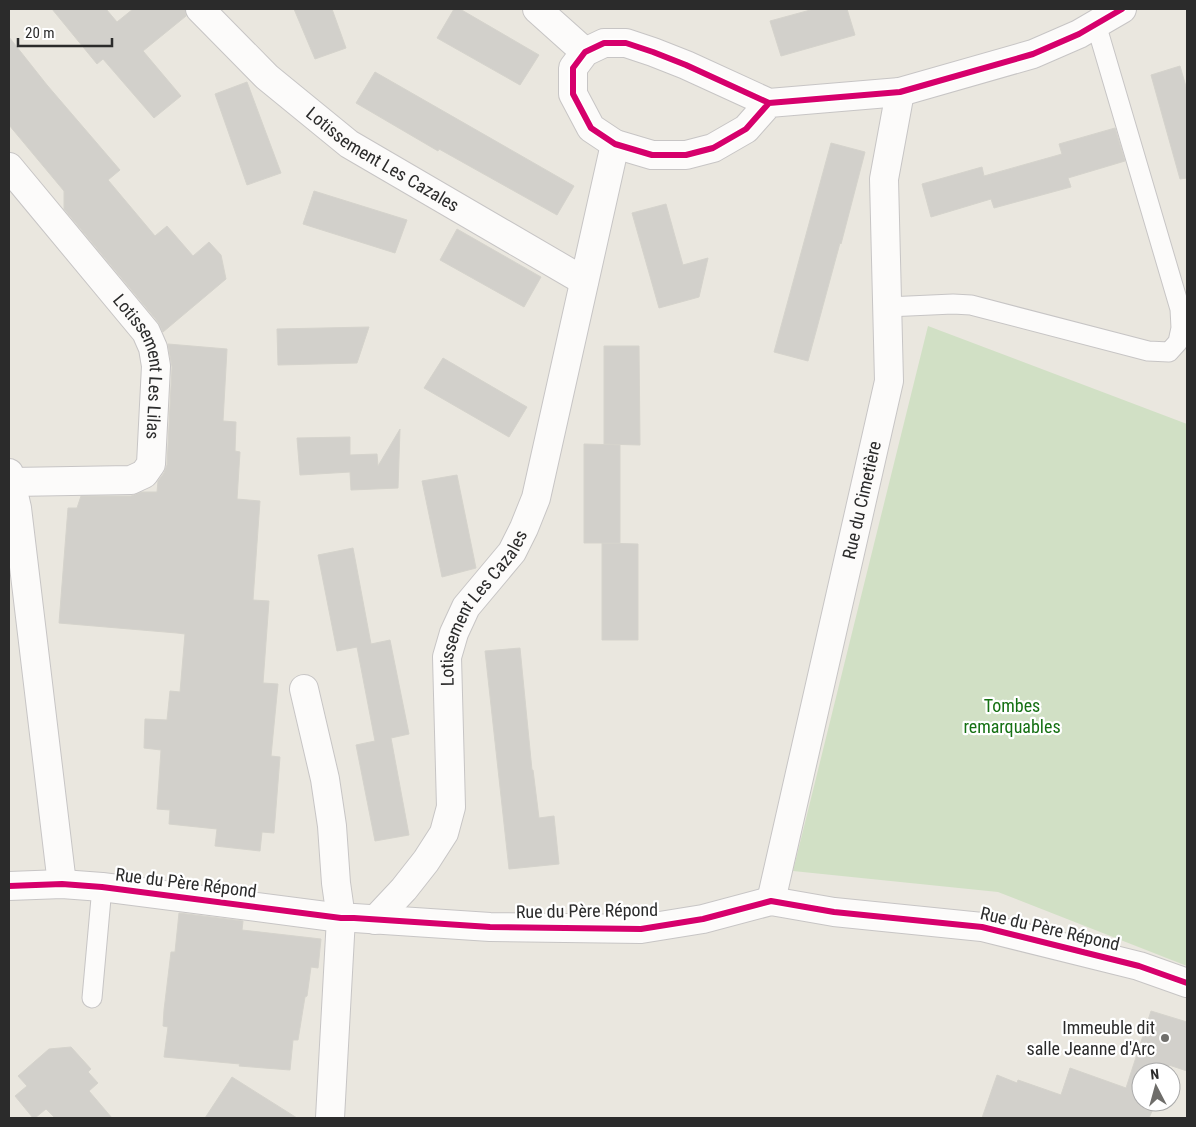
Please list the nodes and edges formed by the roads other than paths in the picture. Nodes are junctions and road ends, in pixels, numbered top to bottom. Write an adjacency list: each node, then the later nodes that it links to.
1 (200, 9): 10 (street, Lotissement Les Cazales)
2 (537, 9): 5 (street)
3 (1122, 9): 4 (street)
4 (1096, 24): 6 (street); 11 (lane)
5 (585, 52): 7 (street); 8 (street)
6 (900, 92): 7 (street); 11 (street, Rue du Cimetière)
7 (769, 103): 8 (street)
8 (615, 144): 10 (street, Lotissement Les Cazales)
9 (9, 167): 12 (street, Lotissement Les Lilas)
10 (584, 282): 19 (street, Lotissement Les Cazales)
11 (887, 307): 17 (street, Rue du Cimetière)
12 (10, 477): 14 (street)
13 (304, 689): 18 (street)
14 (62, 884): 15 (street, Rue du Père Répond); 16 (street, Rue du Père Répond)
15 (9, 886)
16 (102, 887): 18 (street, Rue du Père Répond); 21 (lane)
17 (771, 902): 19 (street, Rue du Père Répond); 20 (street, Rue du Père Répond)
18 (341, 918): 19 (street, Rue du Père Répond); 22 (street)
19 (376, 920)
20 (1187, 982)
21 (92, 998)
22 (330, 1118)

